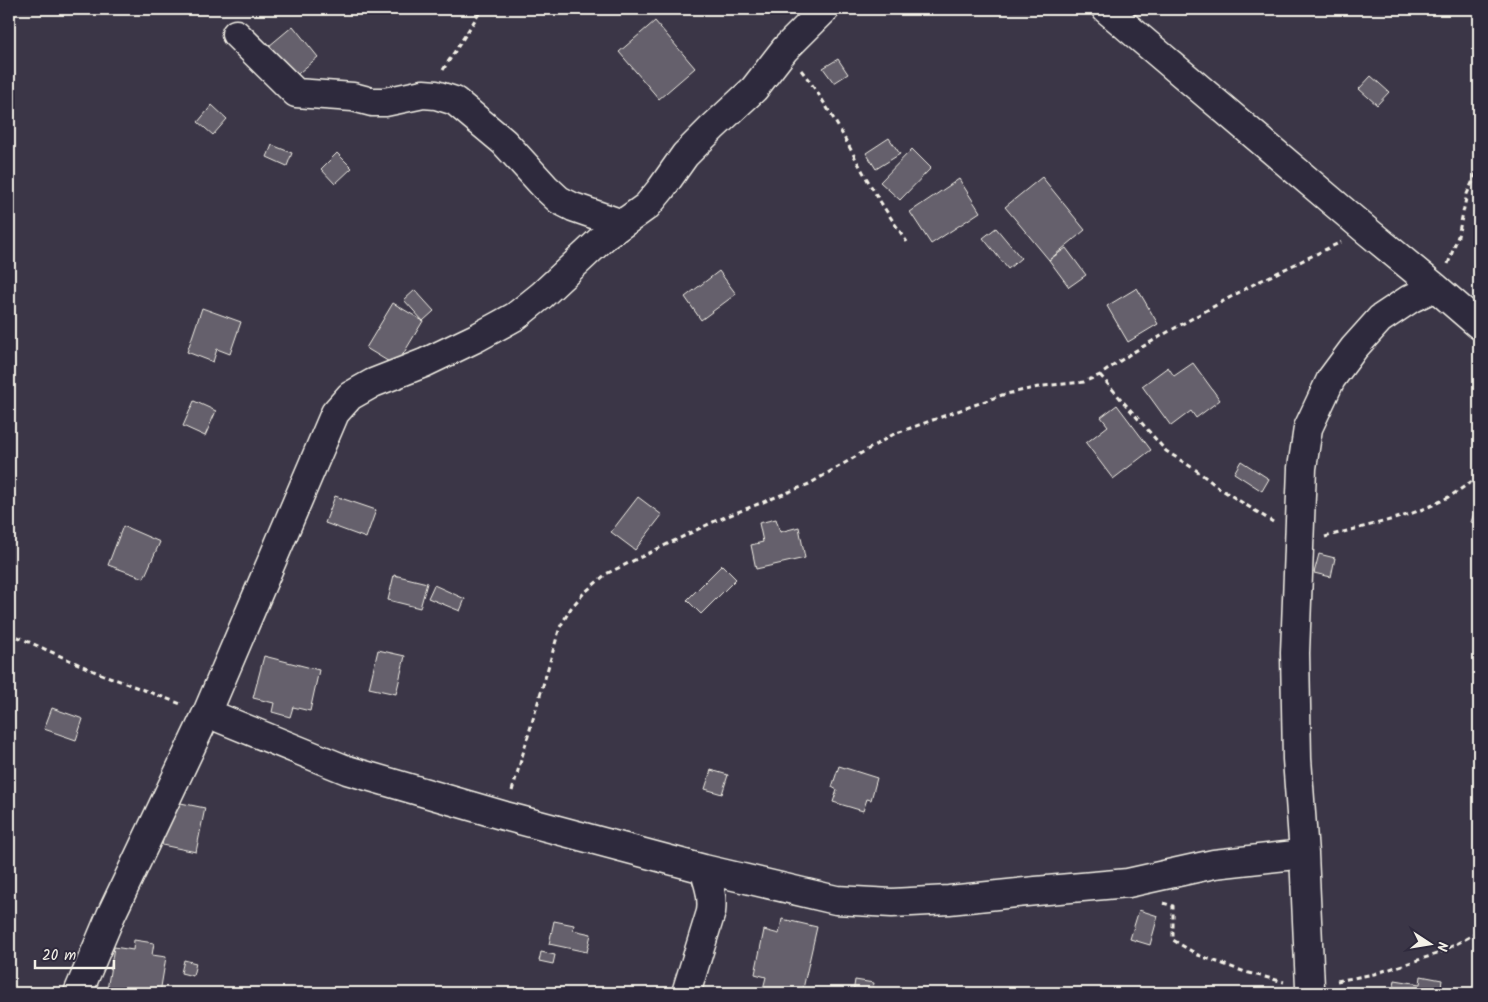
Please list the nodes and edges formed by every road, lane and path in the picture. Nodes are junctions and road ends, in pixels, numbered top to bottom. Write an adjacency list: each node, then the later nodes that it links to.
1 (482, 9): 6 (path)
2 (825, 9): 5 (street)
3 (1106, 9): 9 (street)
4 (236, 34): 6 (street)
5 (785, 49): 8 (street); 10 (path)
6 (422, 94): 8 (street)
7 (1479, 167): 11 (path)
8 (622, 224): 17 (street)
9 (1366, 230): 11 (street); 13 (path)
10 (907, 242)
11 (1435, 287): 12 (street); 15 (street)
12 (1479, 325)
13 (1100, 375): 15 (path); 18 (path)
14 (1479, 476): 15 (path)
15 (1298, 536): 19 (street)
16 (9, 633): 17 (path)
17 (208, 713): 18 (street); 24 (street)
18 (505, 816): 20 (street)
19 (1304, 854): 21 (street); 23 (street)
20 (704, 869): 21 (street); 25 (street)
21 (1128, 883): 23 (path)
22 (1479, 932): 23 (path)
23 (1310, 990)
24 (78, 993)
25 (686, 993)

